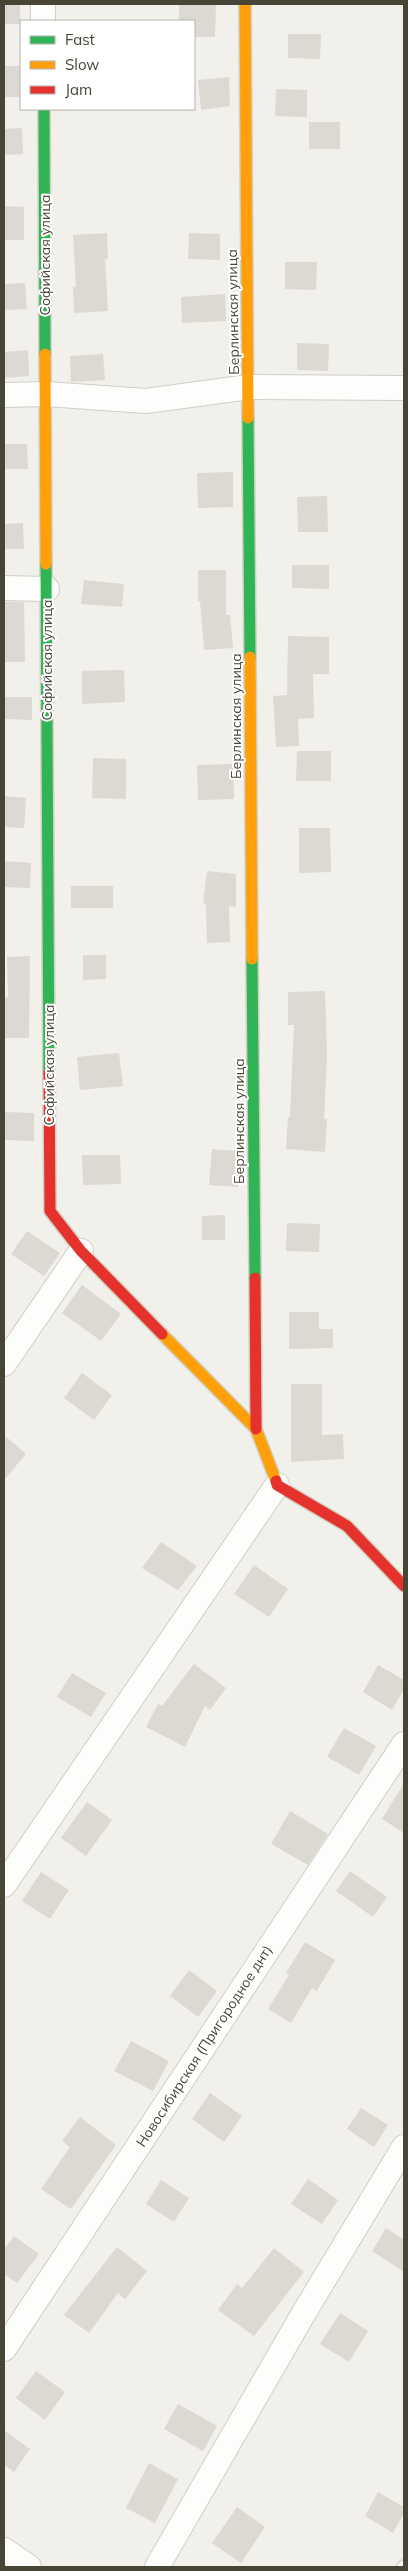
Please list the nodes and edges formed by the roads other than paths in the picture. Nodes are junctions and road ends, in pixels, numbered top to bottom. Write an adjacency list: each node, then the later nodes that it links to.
1 (43, 4): 3 (street)
2 (245, 4): 5 (street, Берлинская улица)
3 (43, 20)
4 (44, 110): 7 (street, Софийская улица)
5 (249, 387): 6 (street); 7 (street); 13 (street, Берлинская улица)
6 (404, 388)
7 (46, 394): 8 (street); 10 (street, Софийская улица)
8 (4, 395)
9 (4, 588): 10 (street)
10 (47, 589): 11 (street, Софийская улица)
11 (82, 1251): 12 (street); 13 (street)
12 (4, 1364)
13 (256, 1429): 14 (street)
14 (277, 1485): 15 (street); 17 (street)
15 (404, 1586)
16 (404, 1744): 19 (street, Новосибирская (Пригородное днт))
17 (4, 1885)
18 (404, 2147): 22 (street)
19 (4, 2349)
20 (4, 2550): 21 (street)
21 (29, 2567)
22 (157, 2567)

